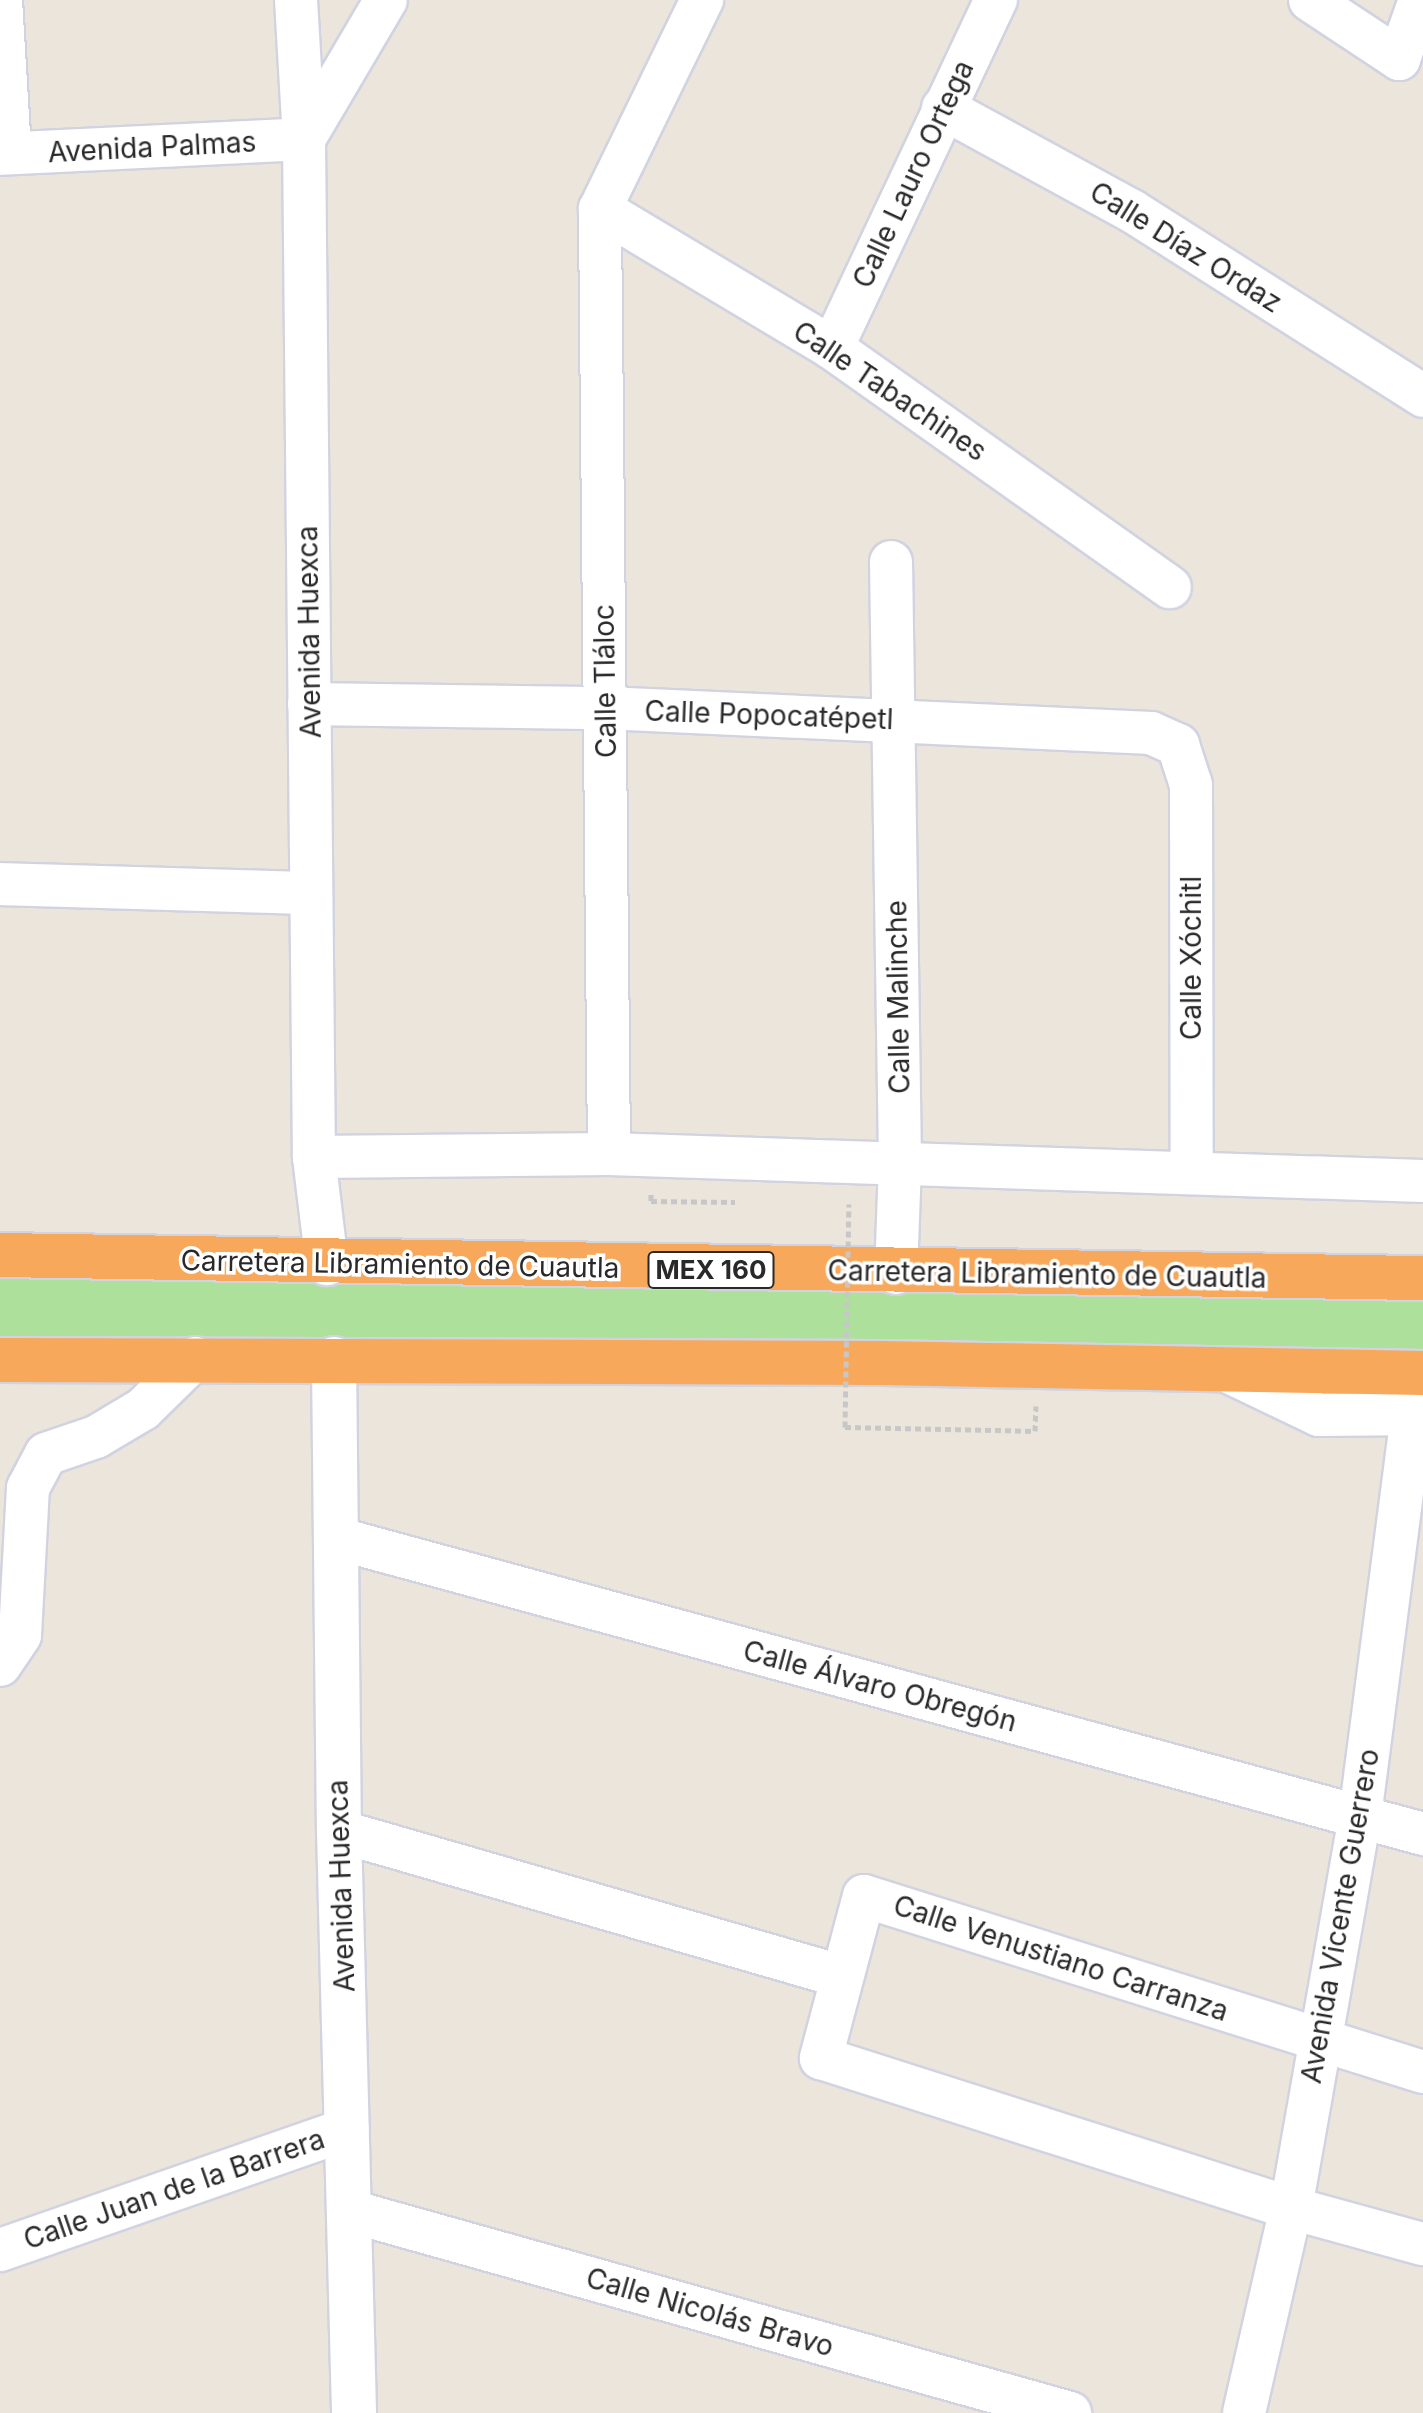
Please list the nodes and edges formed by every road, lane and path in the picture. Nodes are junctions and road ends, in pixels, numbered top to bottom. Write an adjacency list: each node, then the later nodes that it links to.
1 (1, 0): 10 (street)
2 (296, 0): 9 (street, Avenida Huexca)
3 (386, 0): 9 (street)
4 (702, 0): 11 (street)
5 (996, 0): 8 (street, Calle Lauro Ortega)
6 (1310, 0): 7 (street)
7 (1420, 0)
8 (943, 108): 12 (street, Calle Lauro Ortega); 13 (street, Calle Díaz Ordaz)
9 (304, 139): 10 (street, Avenida Palmas); 16 (street, Avenida Huexca)
10 (5, 154)
11 (600, 209): 12 (street, Calle Tabachines); 17 (street, Calle Tláloc)
12 (832, 348): 15 (street, Calle Tabachines)
13 (1423, 396)
14 (891, 562): 18 (street, Calle Malinche)
15 (1170, 587)
16 (309, 704): 17 (street, Calle Popocatépetl); 21 (street, Avenida Huexca)
17 (605, 708): 18 (street, Calle Popocatépetl); 22 (street, Calle Tláloc)
18 (893, 721): 19 (street, Calle Popocatépetl); 24 (street, Calle Malinche)
19 (1178, 745): 25 (street, Calle Xóchitl)
20 (0, 884): 21 (street)
21 (311, 893): 23 (street, Avenida Huexca)
22 (609, 1154): 23 (street); 24 (street)
23 (314, 1157): 29 (street, Avenida Huexca)
24 (900, 1164): 25 (street); 30 (street, Calle Malinche)
25 (1192, 1173): 26 (street)
26 (1423, 1181)
27 (849, 1204): 37 (path, bridge)
28 (0, 1255): 29 (highway, Carretera Libramiento de Cuautla / MEX 160)
29 (327, 1264): 30 (highway, Carretera Libramiento de Cuautla / MEX 160)
30 (896, 1273): 31 (highway, Carretera Libramiento de Cuautla / MEX 160)
31 (1423, 1278)
32 (195, 1358): 33 (highway); 34 (highway); 41 (street)
33 (334, 1359): 35 (highway); 40 (street, Avenida Huexca)
34 (0, 1360)
35 (1227, 1371): 36 (highway); 38 (street)
36 (1423, 1373)
37 (1036, 1399)
38 (1418, 1414): 39 (street, Avenida Vicente Guerrero)
39 (1411, 1519): 42 (street, Avenida Vicente Guerrero)
40 (336, 1538): 42 (street, Calle Álvaro Obregón); 43 (street, Avenida Huexca)
41 (0, 1665)
42 (1360, 1816): 44 (street, Calle Álvaro Obregón); 46 (street, Avenida Vicente Guerrero)
43 (339, 1831): 45 (street); 48 (street, Avenida Huexca)
44 (1423, 1834)
45 (840, 1976): 46 (street, Calle Venustiano Carranza); 49 (street)
46 (1320, 2040): 47 (street, Calle Venustiano Carranza); 49 (street, Avenida Vicente Guerrero)
47 (1423, 2072)
48 (348, 2129): 50 (street, Avenida Huexca); 52 (street, Calle Juan de la Barrera)
49 (1291, 2208): 51 (street); 55 (street, Avenida Vicente Guerrero)
50 (350, 2211): 53 (street, Avenida Huexca); 54 (street, Calle Nicolás Bravo)
51 (1423, 2244)
52 (0, 2250)
53 (354, 2413)
54 (1070, 2413)
55 (1244, 2413)

